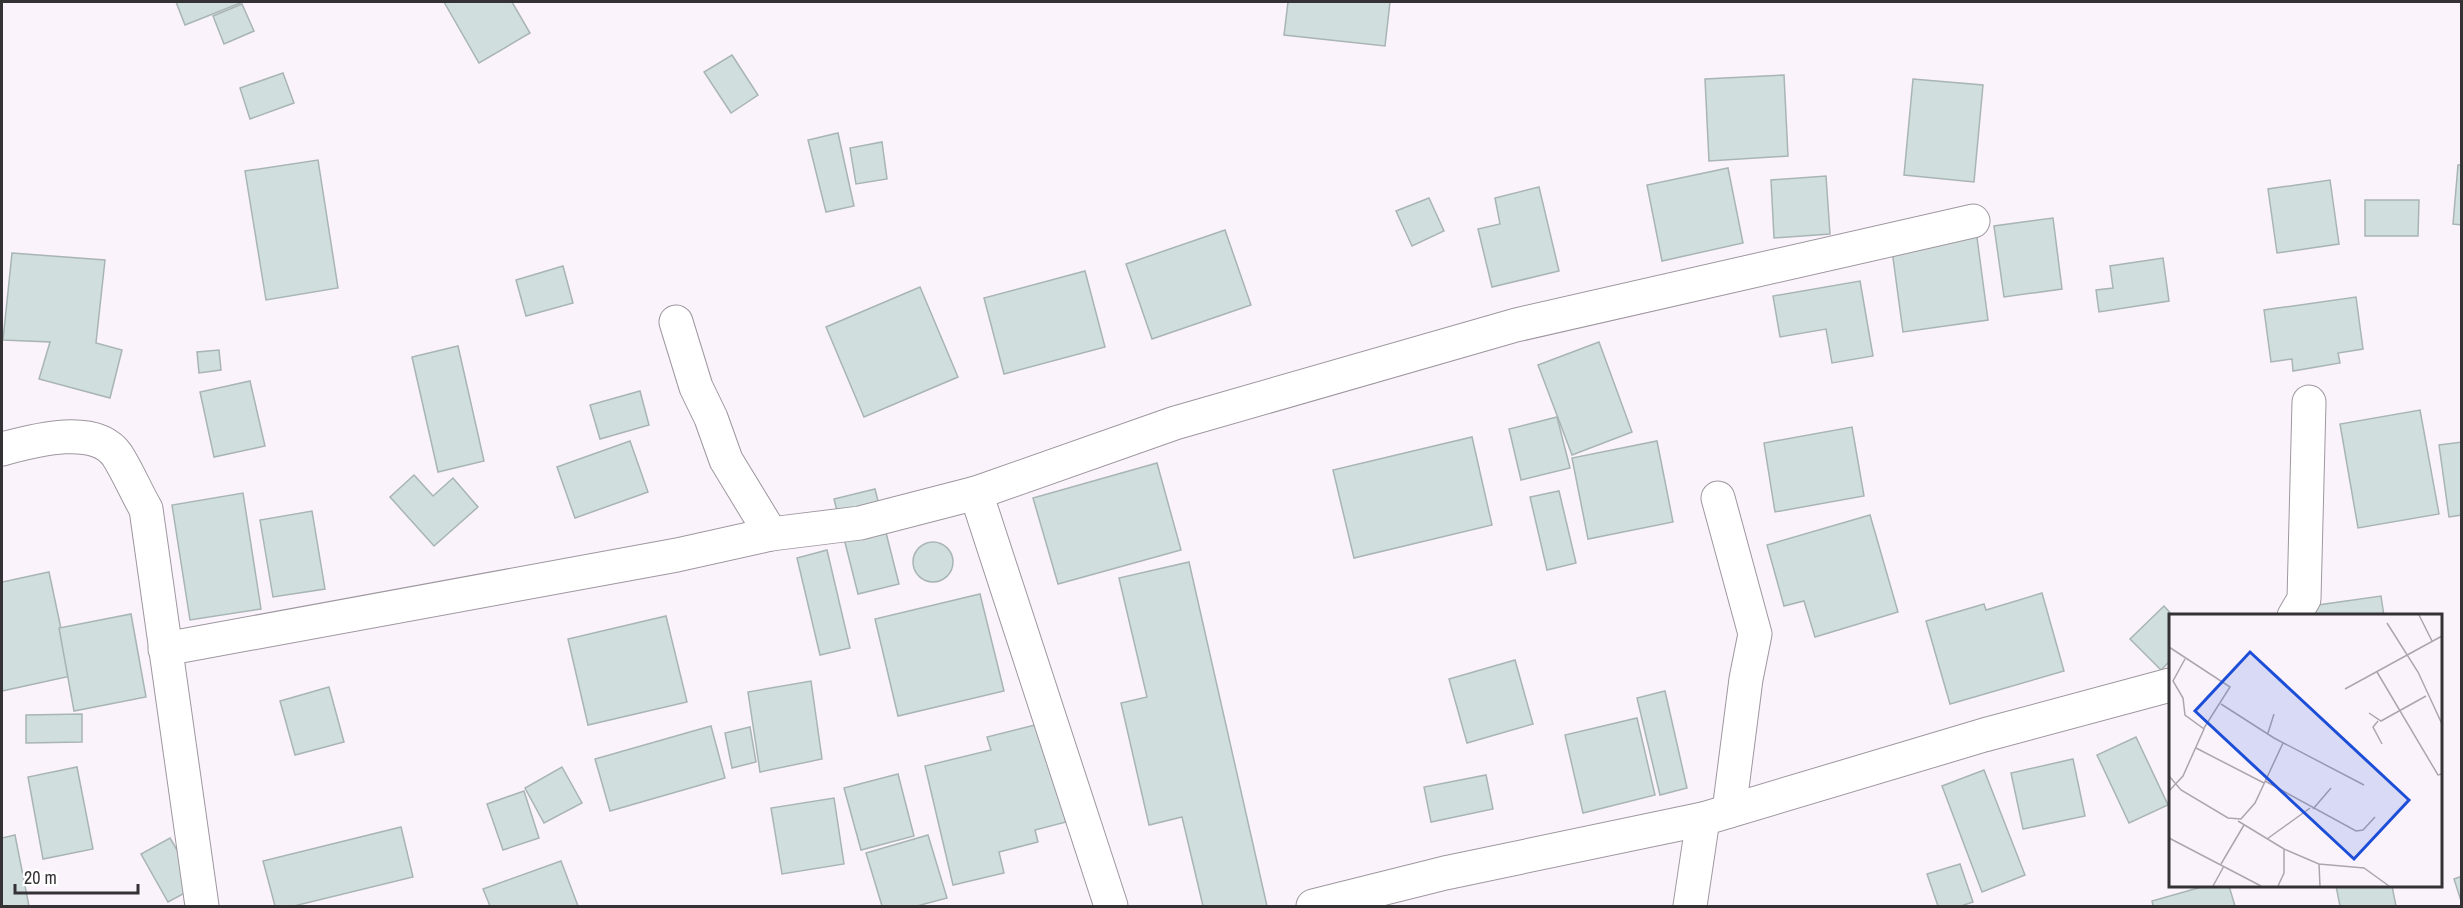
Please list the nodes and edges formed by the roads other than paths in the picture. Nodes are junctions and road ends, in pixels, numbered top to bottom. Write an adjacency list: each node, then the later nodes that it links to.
1 (1973, 221): 5 (street)
2 (676, 322): 7 (street)
3 (2309, 402): 8 (street)
4 (2, 449): 9 (street)
5 (976, 493): 7 (street); 13 (street)
6 (1718, 498): 11 (street)
7 (771, 534): 9 (street)
8 (2295, 614)
9 (165, 649): 12 (street)
10 (2169, 685): 11 (street)
11 (1716, 815): 14 (street); 15 (street)
12 (202, 906)
13 (1111, 906)
14 (1313, 906)
15 (1690, 906)

